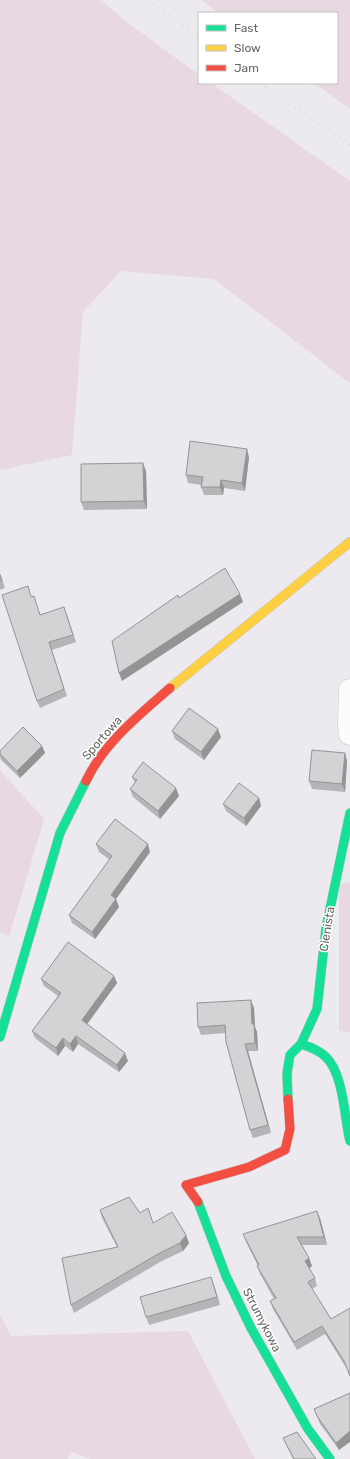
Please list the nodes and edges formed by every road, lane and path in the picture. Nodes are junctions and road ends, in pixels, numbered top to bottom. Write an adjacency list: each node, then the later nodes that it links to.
1 (350, 542): 5 (street, Sportowa)
2 (350, 690): 3 (street)
3 (350, 734)
4 (350, 813): 6 (street, Cienista)
5 (0, 1037)
6 (301, 1044): 7 (street); 8 (street, Cienista)
7 (350, 1141)
8 (186, 1185): 9 (street, Strumykowa)
9 (330, 1459)

